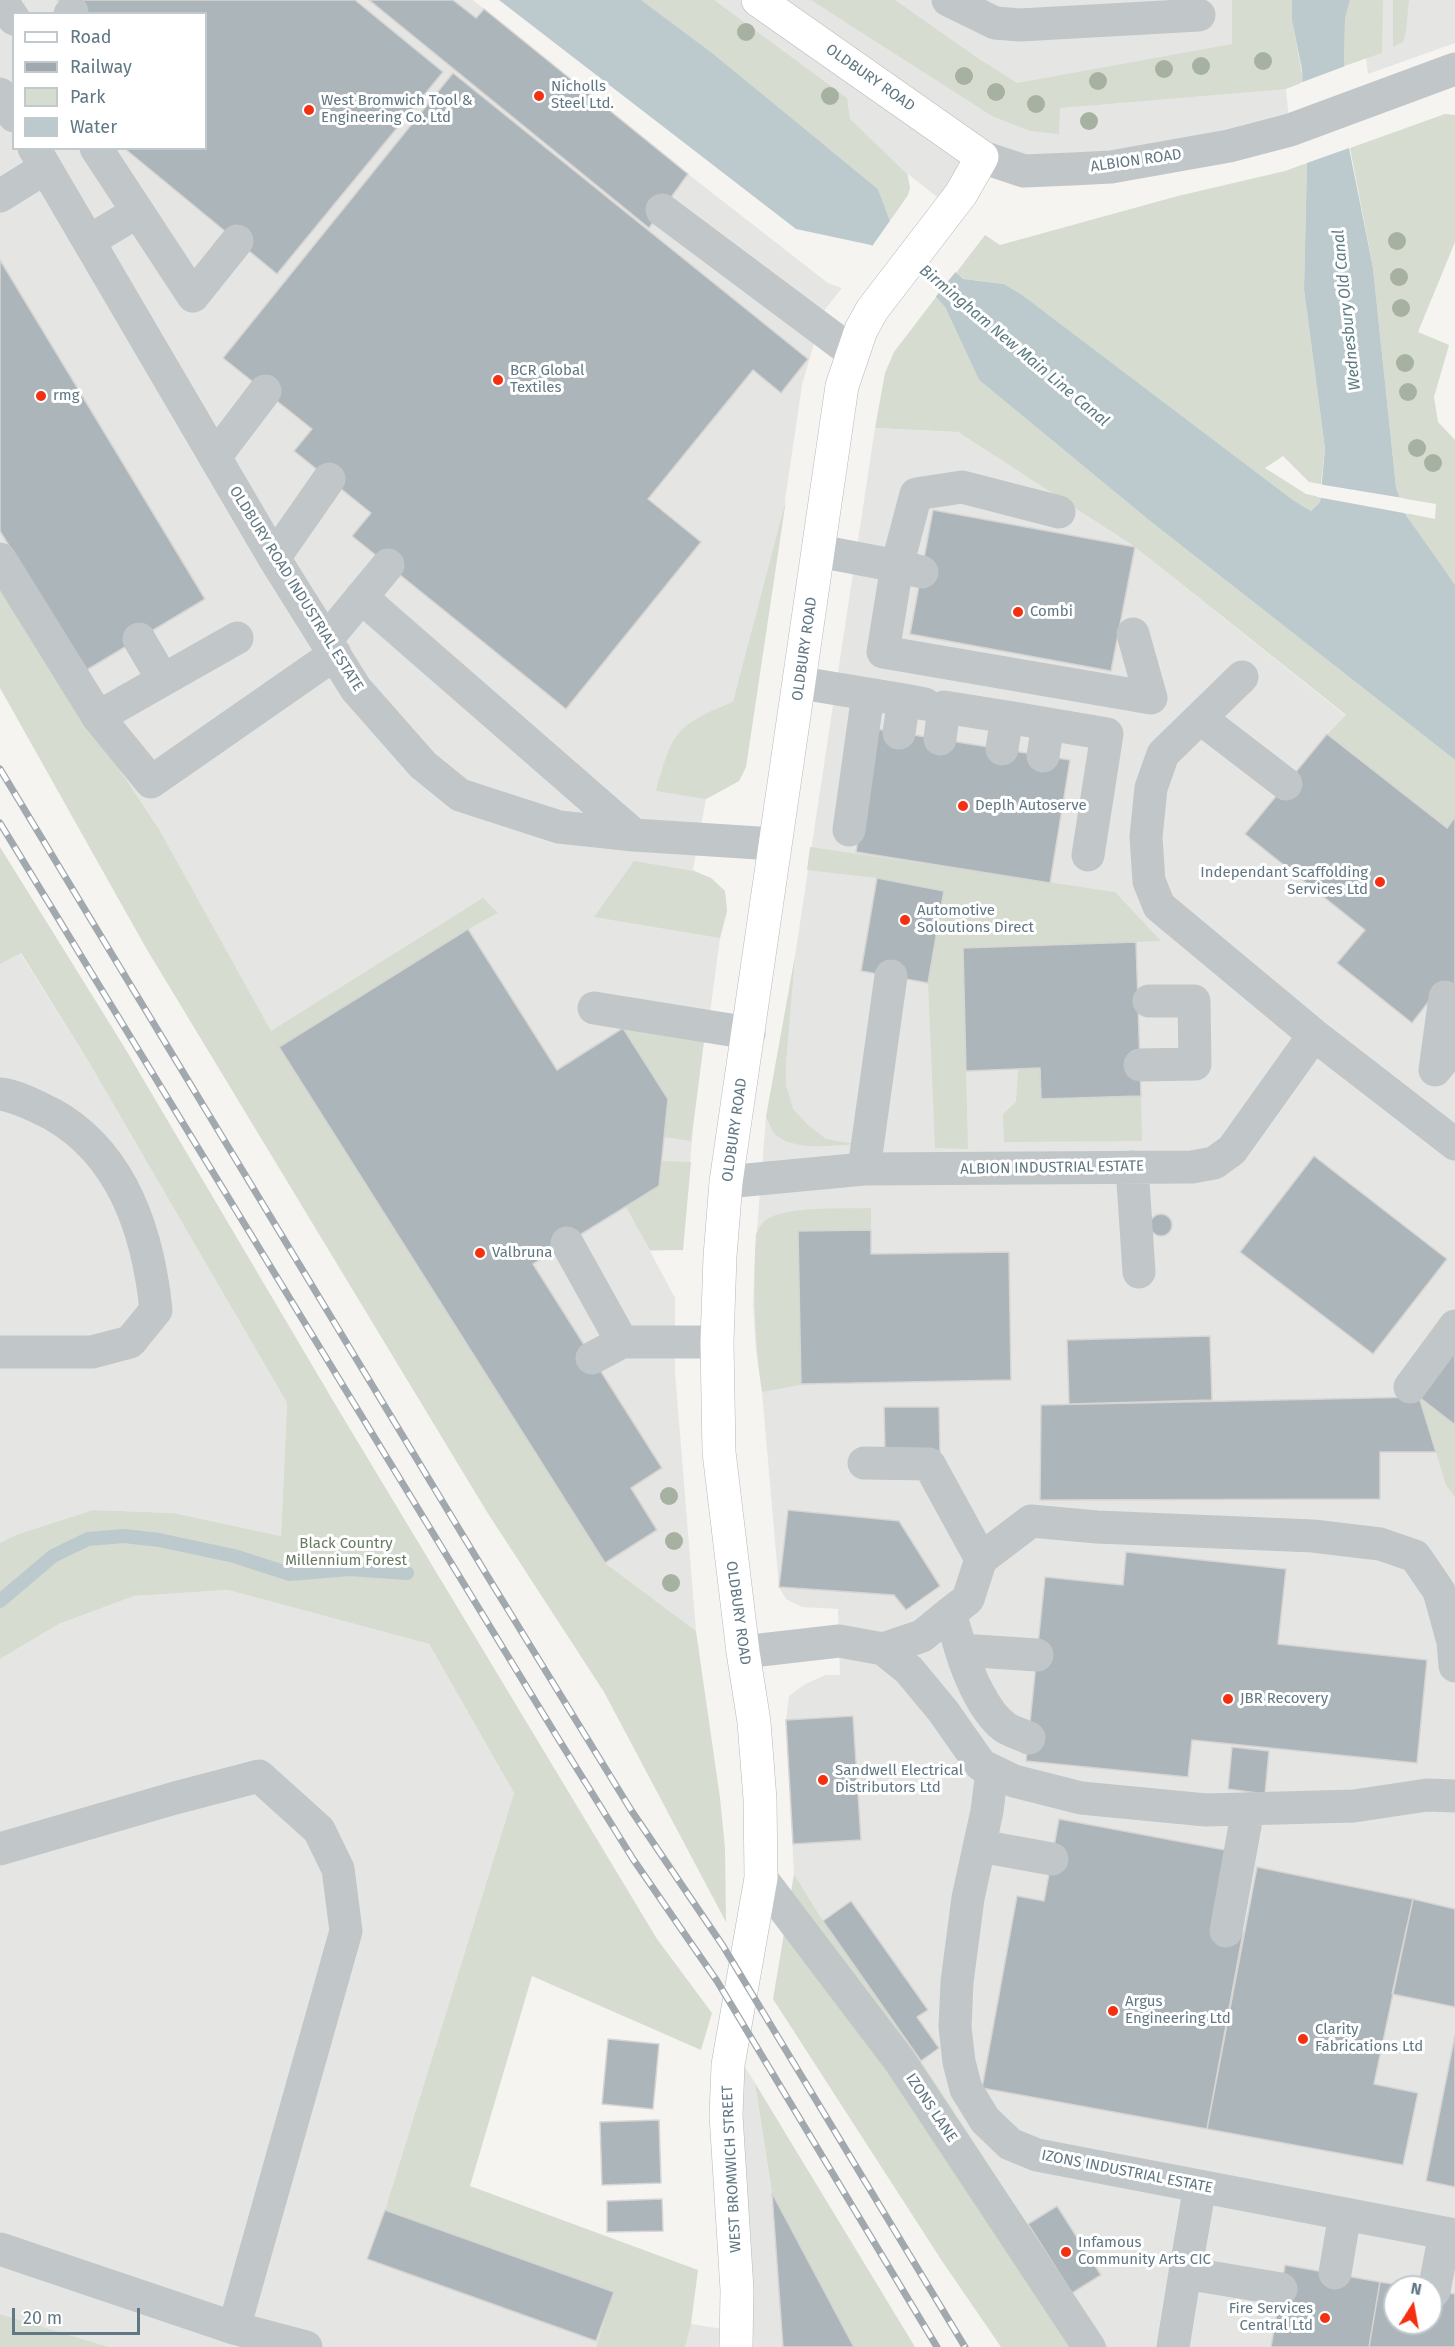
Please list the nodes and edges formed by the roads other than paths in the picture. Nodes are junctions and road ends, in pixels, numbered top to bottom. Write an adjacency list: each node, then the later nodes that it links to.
1 (1, 0): 6 (street)
2 (758, 0): 11 (main road, OLDBURY ROAD)
3 (948, 0): 4 (street)
4 (1083, 11): 5 (street)
5 (1199, 15)
6 (12, 17)
7 (1455, 69): 11 (street, ALBION ROAD)
8 (0, 94): 9 (street)
9 (12, 113)
10 (97, 150): 15 (street)
11 (982, 157): 18 (main road, OLDBURY ROAD)
12 (40, 158): 13 (street); 16 (street, OLDBURY ROAD INDUSTRIAL ESTATE)
13 (0, 196)
14 (662, 210): 18 (street)
15 (137, 212): 16 (street); 17 (street)
16 (89, 241): 20 (street, OLDBURY ROAD INDUSTRIAL ESTATE)
17 (237, 241)
18 (852, 352): 23 (main road, OLDBURY ROAD)
19 (265, 391): 20 (street)
20 (215, 457): 24 (street, OLDBURY ROAD INDUSTRIAL ESTATE)
21 (329, 479): 24 (street)
22 (1059, 512): 27 (street)
23 (819, 551): 27 (street); 35 (main road, OLDBURY ROAD)
24 (274, 558): 32 (street, OLDBURY ROAD INDUSTRIAL ESTATE)
25 (0, 559): 39 (street)
26 (388, 565): 28 (street)
27 (910, 569): 29 (street)
28 (361, 597): 32 (street); 47 (street)
29 (1133, 634)
30 (237, 638): 34 (street)
31 (139, 639): 34 (street)
32 (331, 647): 39 (street); 47 (street, OLDBURY ROAD INDUSTRIAL ESTATE)
33 (1242, 677): 41 (street)
34 (163, 680): 39 (street)
35 (801, 683): 36 (street); 48 (main road, OLDBURY ROAD)
36 (868, 694): 37 (street); 46 (street)
37 (904, 700): 38 (street); 42 (street)
38 (945, 707): 40 (street); 43 (street)
39 (98, 717)
40 (1006, 717): 44 (street); 49 (street)
41 (1200, 718): 45 (street); 50 (street)
42 (899, 733)
43 (940, 739)
44 (1002, 749)
45 (1286, 784)
46 (849, 830)
47 (634, 835): 48 (street, OLDBURY ROAD INDUSTRIAL ESTATE)
48 (774, 844): 56 (main road, OLDBURY ROAD)
49 (1088, 855)
50 (1224, 959): 54 (street); 57 (street)
51 (891, 976): 64 (street)
52 (1445, 997): 58 (street)
53 (1149, 1001): 54 (street)
54 (1194, 1001): 59 (street)
55 (594, 1008): 56 (street)
56 (749, 1033): 65 (main road, OLDBURY ROAD)
57 (1314, 1035): 61 (street); 63 (street, ALBION INDUSTRIAL ESTATE)
58 (1445, 1058): 61 (street)
59 (1140, 1065)
60 (0, 1094): 71 (street)
61 (1406, 1106): 62 (street)
62 (1455, 1144)
63 (1132, 1167): 64 (street, ALBION INDUSTRIAL ESTATE); 67 (street)
64 (864, 1169): 65 (street, ALBION INDUSTRIAL ESTATE)
65 (726, 1182): 70 (main road, OLDBURY ROAD)
66 (567, 1243): 69 (street)
67 (1139, 1272)
68 (1455, 1326): 73 (street)
69 (622, 1342): 70 (street); 72 (street)
70 (717, 1342): 79 (main road, OLDBURY ROAD)
71 (0, 1352)
72 (592, 1358)
73 (1410, 1387)
74 (864, 1463): 75 (street)
75 (981, 1558): 76 (street); 81 (street)
76 (950, 1613): 77 (street); 78 (street)
77 (883, 1649): 79 (street); 83 (street)
78 (961, 1650): 80 (street); 82 (street)
79 (743, 1652): 89 (main road, OLDBURY ROAD)
80 (1037, 1655)
81 (1455, 1666)
82 (1029, 1738)
83 (992, 1771): 85 (street); 86 (street, IZONS INDUSTRIAL ESTATE)
84 (1455, 1796): 85 (street)
85 (1248, 1809): 90 (street)
86 (980, 1846): 88 (street); 92 (street, IZONS INDUSTRIAL ESTATE)
87 (0, 1848): 100 (street)
88 (1052, 1858)
89 (761, 1878): 91 (main road, OLDBURY ROAD); 103 (street, IZONS LANE)
90 (1226, 1931)
91 (748, 1958): 102 (main road, WEST BROMWICH STREET)
92 (1200, 2186): 93 (street, IZONS INDUSTRIAL ESTATE); 96 (street)
93 (1345, 2214): 94 (street, IZONS INDUSTRIAL ESTATE); 97 (street)
94 (1450, 2234): 98 (street)
95 (0, 2249): 100 (street)
96 (1185, 2273): 99 (street); 104 (street)
97 (1335, 2273)
98 (1438, 2275)
99 (1281, 2289)
100 (234, 2328): 101 (street)
101 (306, 2347)
102 (736, 2347)
103 (1089, 2347)
104 (1173, 2347)

